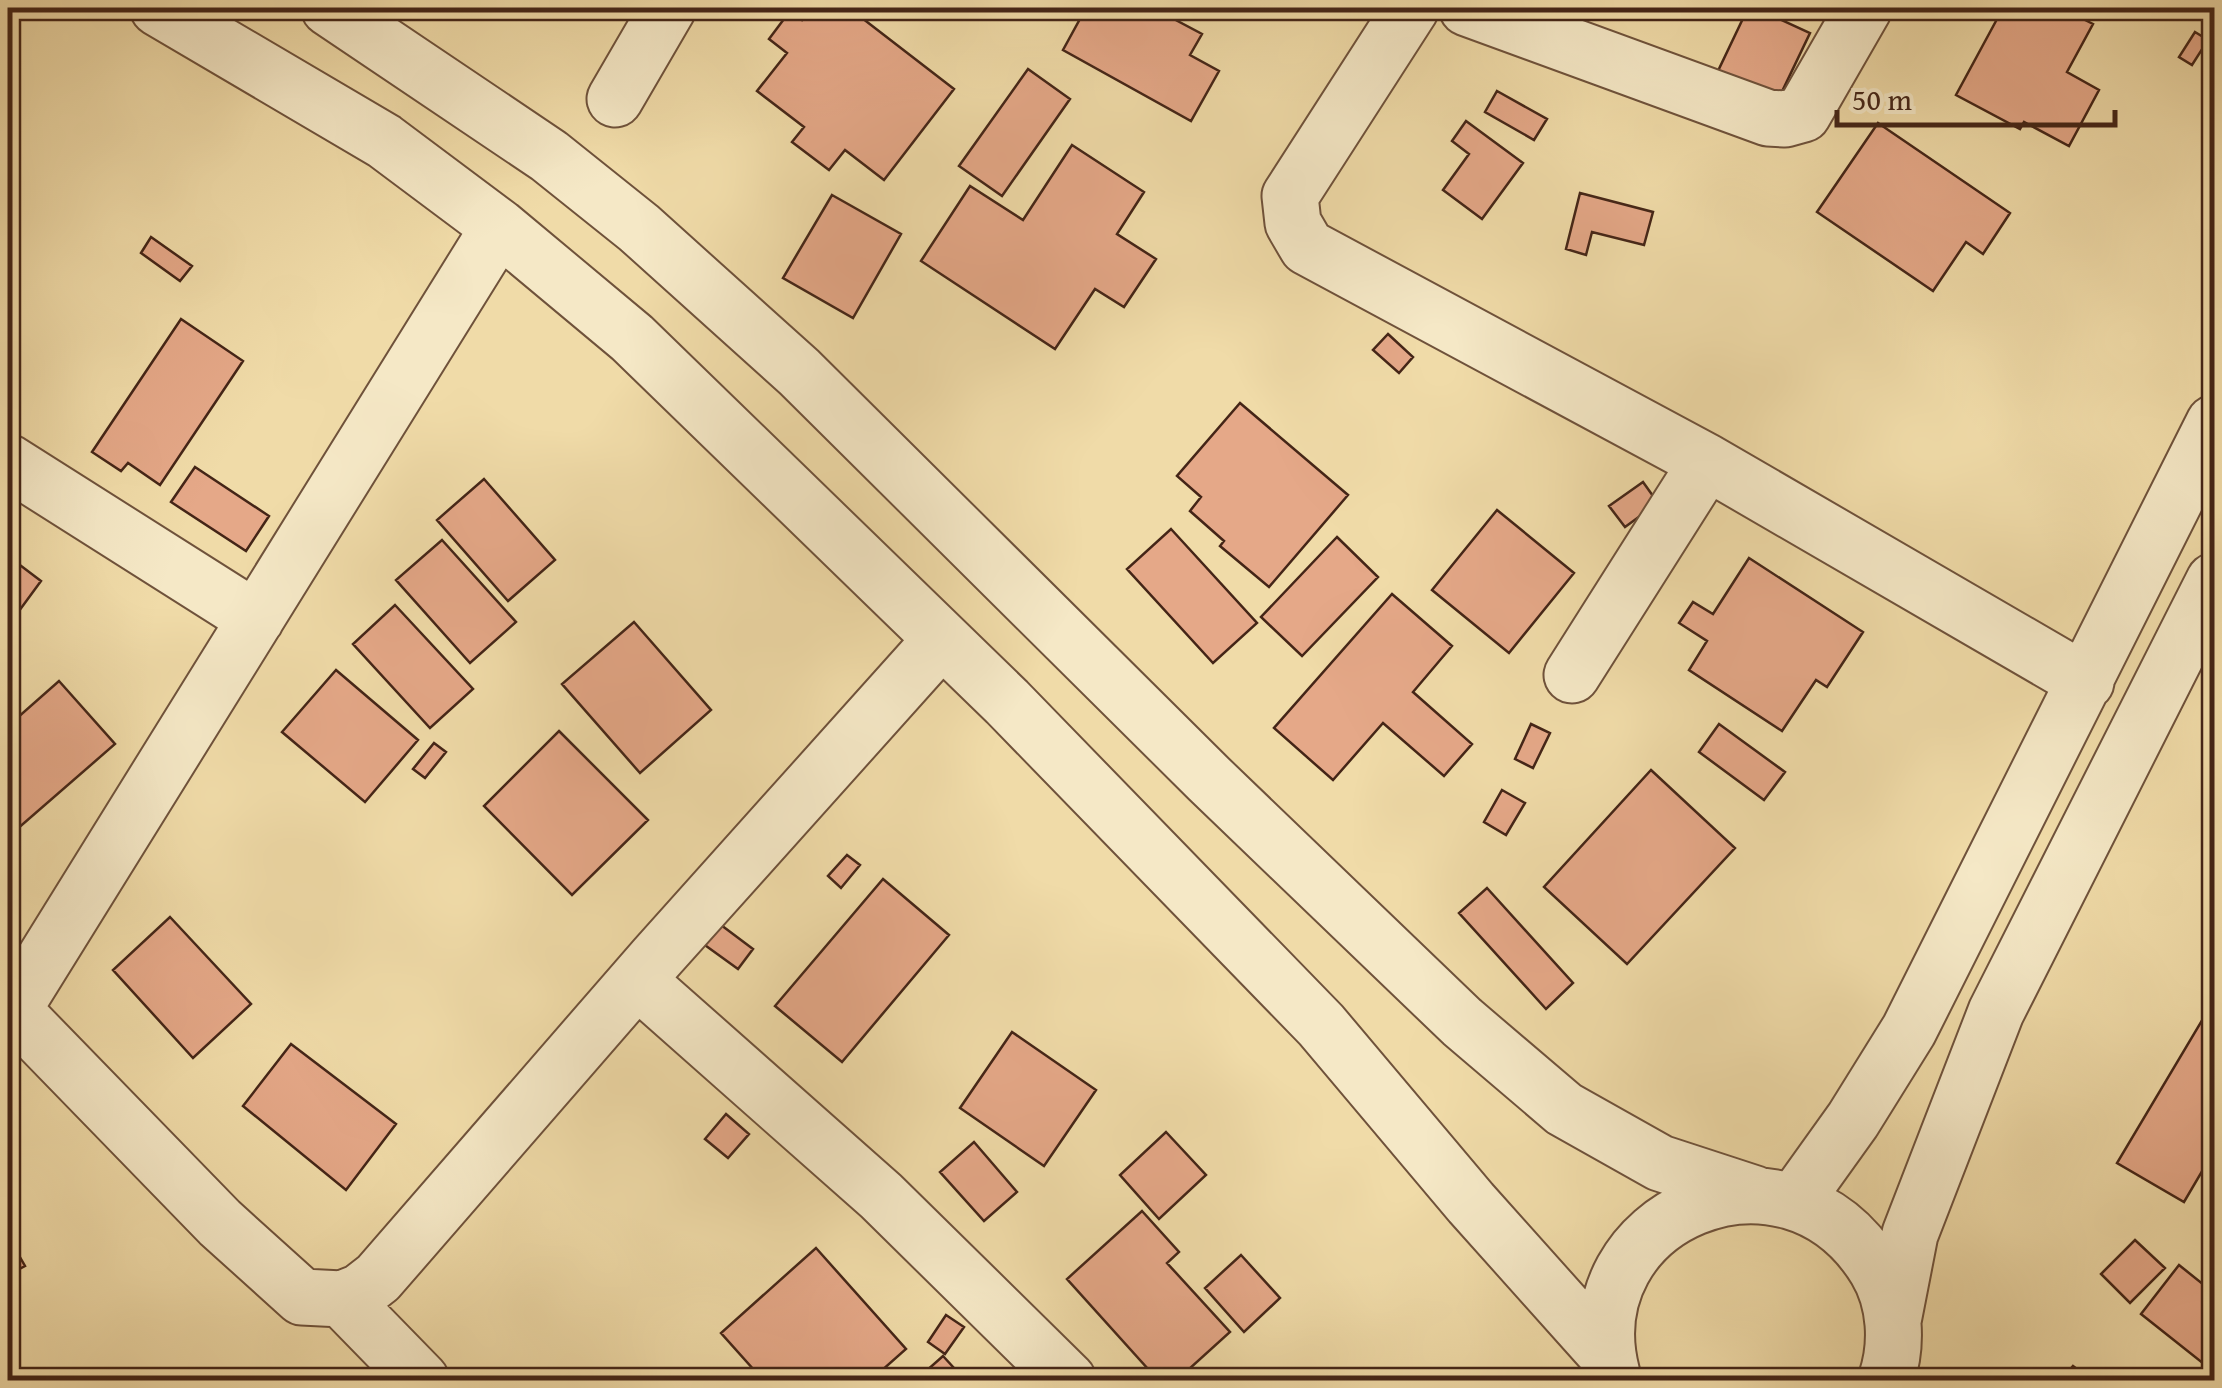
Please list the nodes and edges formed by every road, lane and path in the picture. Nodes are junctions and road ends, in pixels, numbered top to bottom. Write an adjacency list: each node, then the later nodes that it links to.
1 (158, 8): 8 (street)
2 (328, 8): 19 (street)
3 (668, 8): 7 (street)
4 (1411, 8): 11 (street)
5 (1467, 8): 6 (street)
6 (1864, 8)
7 (614, 99)
8 (500, 227): 13 (street); 14 (street)
9 (2214, 424): 16 (street)
10 (8, 462): 13 (street)
11 (1706, 462): 15 (street); 16 (street)
12 (2214, 581): 21 (street)
13 (256, 619): 18 (street)
14 (942, 639): 17 (street); 22 (street)
15 (1572, 675)
16 (2086, 682): 19 (street)
17 (637, 980): 20 (street); 24 (street)
18 (11, 1006): 20 (street)
19 (1775, 1197): 21 (street); 22 (street)
20 (342, 1299): 23 (street)
21 (1891, 1361)
22 (1610, 1368)
23 (421, 1380)
24 (1068, 1380)

